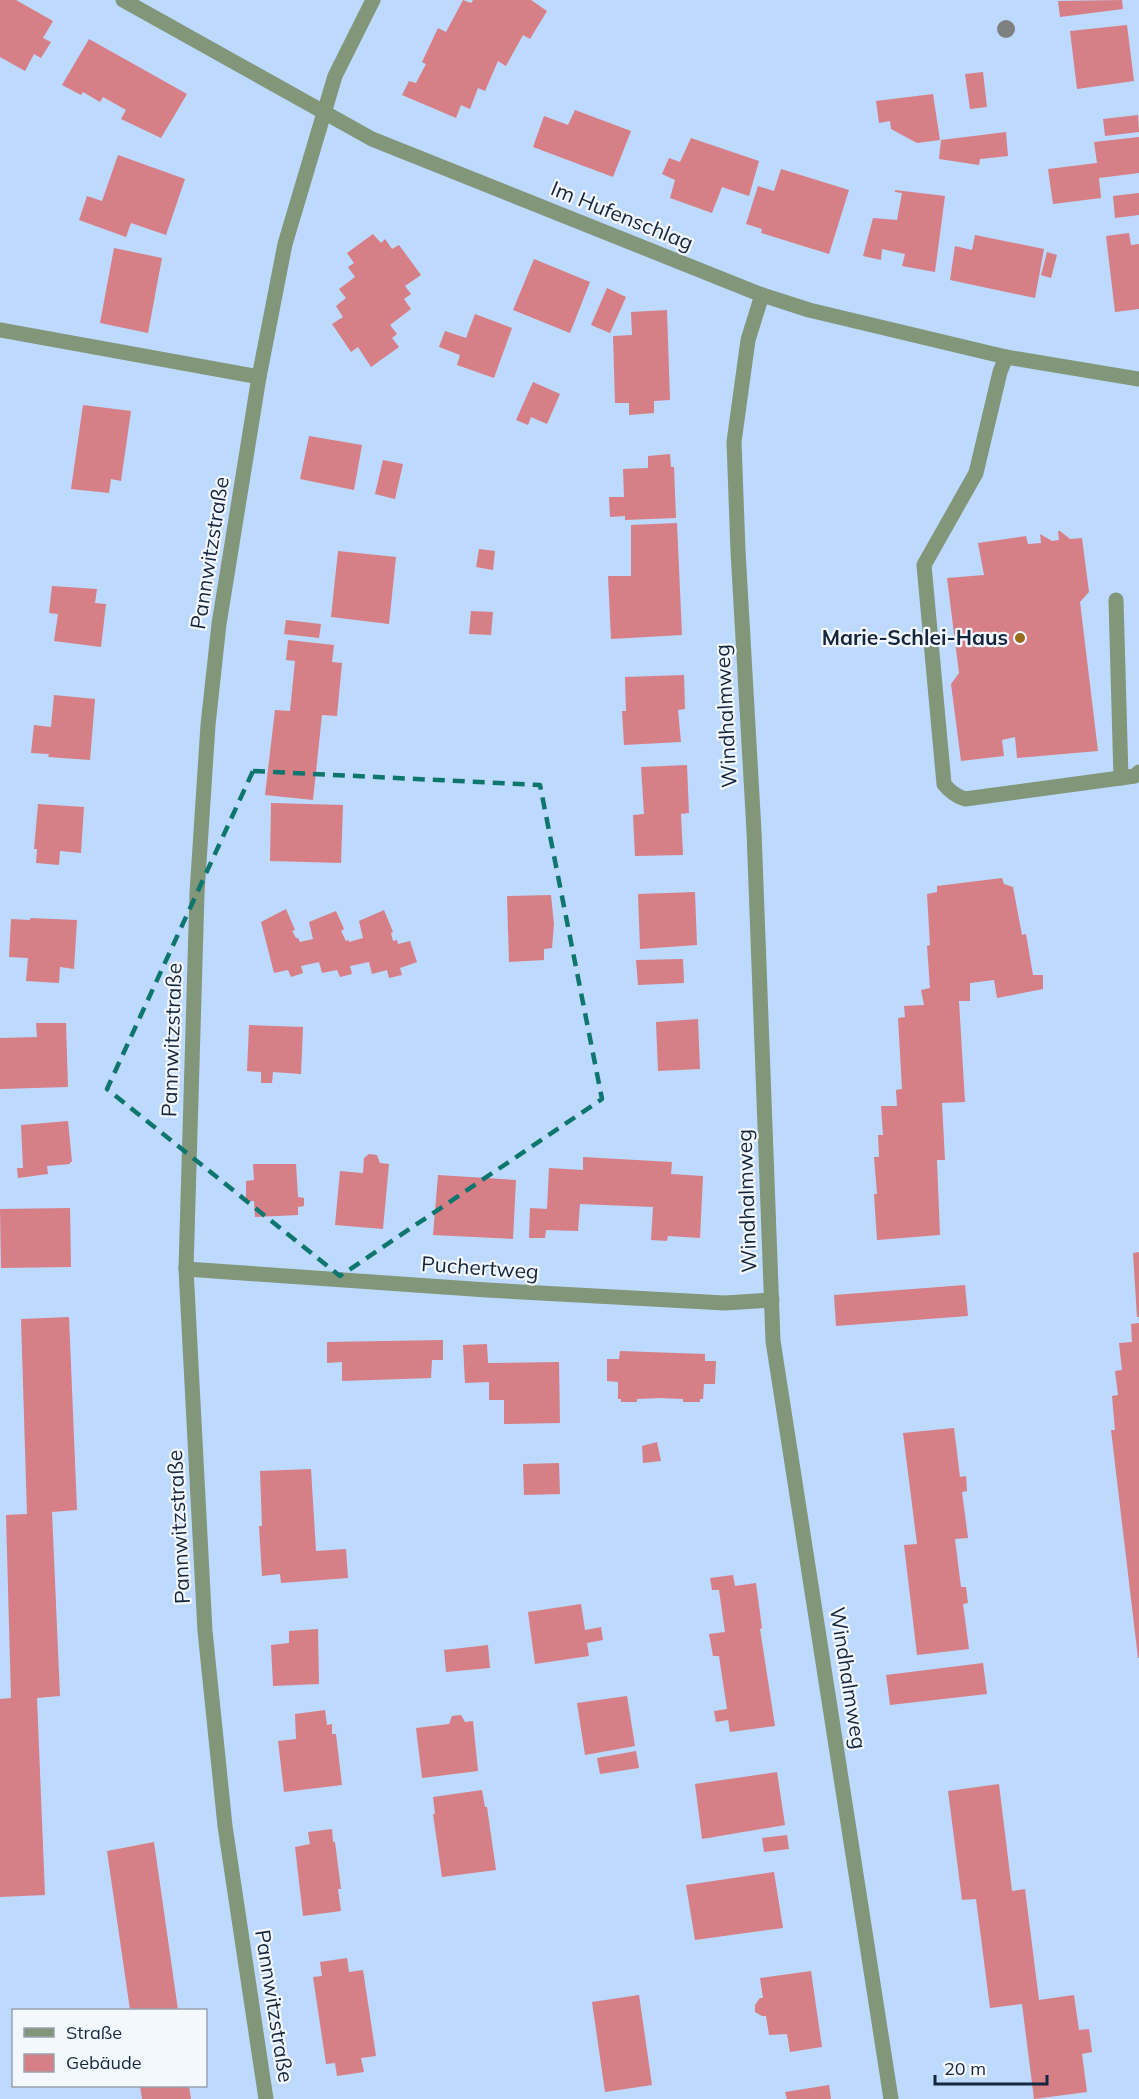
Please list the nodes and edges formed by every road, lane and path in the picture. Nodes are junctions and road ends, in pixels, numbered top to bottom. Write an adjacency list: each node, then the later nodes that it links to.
1 (123, 0): 3 (street, Im Hufenschlag)
2 (372, 0): 3 (street, Pannwitzstraße)
3 (323, 113): 4 (street, Im Hufenschlag); 7 (street, Pannwitzstraße)
4 (762, 295): 6 (street, Im Hufenschlag); 13 (street, Windhalmweg)
5 (0, 330): 7 (street)
6 (1006, 357): 8 (street, Im Hufenschlag); 11 (street)
7 (259, 377): 12 (street, Pannwitzstraße)
8 (1139, 379)
9 (1116, 600): 11 (street)
10 (1139, 772): 11 (street)
11 (1121, 778)
12 (186, 1269): 13 (street, Puchertweg); 14 (street, Pannwitzstraße)
13 (772, 1300): 15 (street, Windhalmweg)
14 (266, 2099)
15 (891, 2099)

